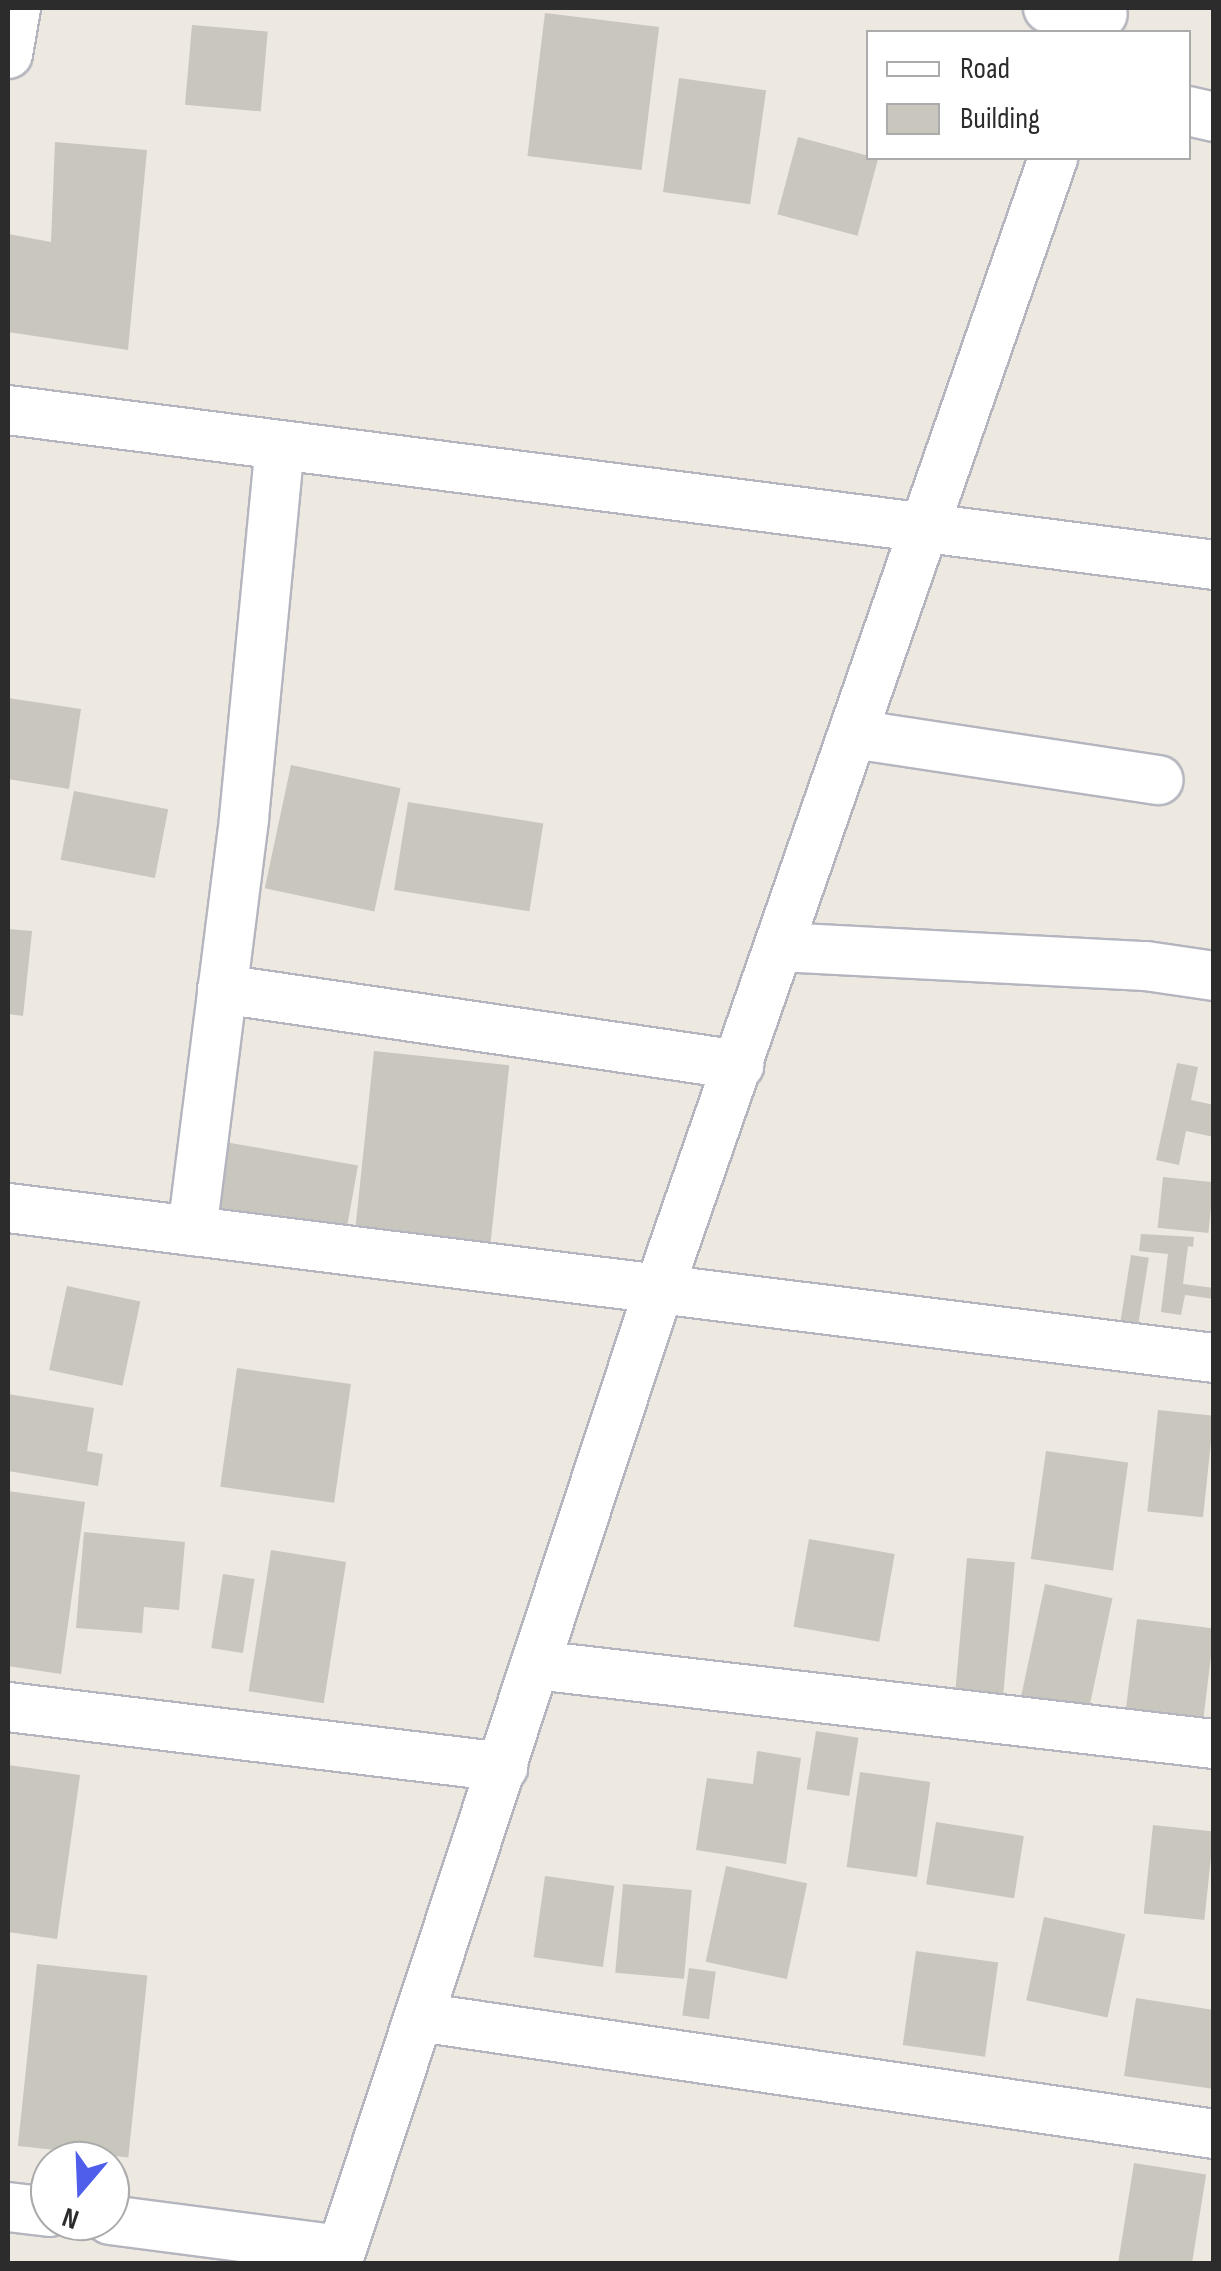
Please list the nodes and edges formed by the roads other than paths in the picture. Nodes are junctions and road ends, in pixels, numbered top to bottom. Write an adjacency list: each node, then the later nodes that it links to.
1 (16, 8): 4 (street)
2 (1048, 8): 3 (street)
3 (1101, 18)
4 (8, 54)
5 (1053, 160): 8 (street)
6 (8, 410): 7 (street)
7 (280, 446): 8 (street); 14 (street)
8 (925, 530): 9 (street); 10 (street)
9 (1214, 565)
10 (854, 734): 11 (street); 12 (street)
11 (1159, 780)
12 (780, 947): 13 (street); 15 (street)
13 (1214, 976)
14 (222, 989): 15 (street); 17 (street)
15 (739, 1065): 18 (street)
16 (8, 1208): 17 (street)
17 (192, 1231): 18 (street)
18 (659, 1289): 19 (street); 20 (street)
19 (1214, 1358)
20 (536, 1664): 22 (street); 23 (street)
21 (8, 1707): 23 (street)
22 (1214, 1744)
23 (503, 1767): 24 (street)
24 (419, 2017): 25 (street); 27 (street)
25 (1214, 2134)
26 (130, 2223): 27 (street)
27 (339, 2257)

